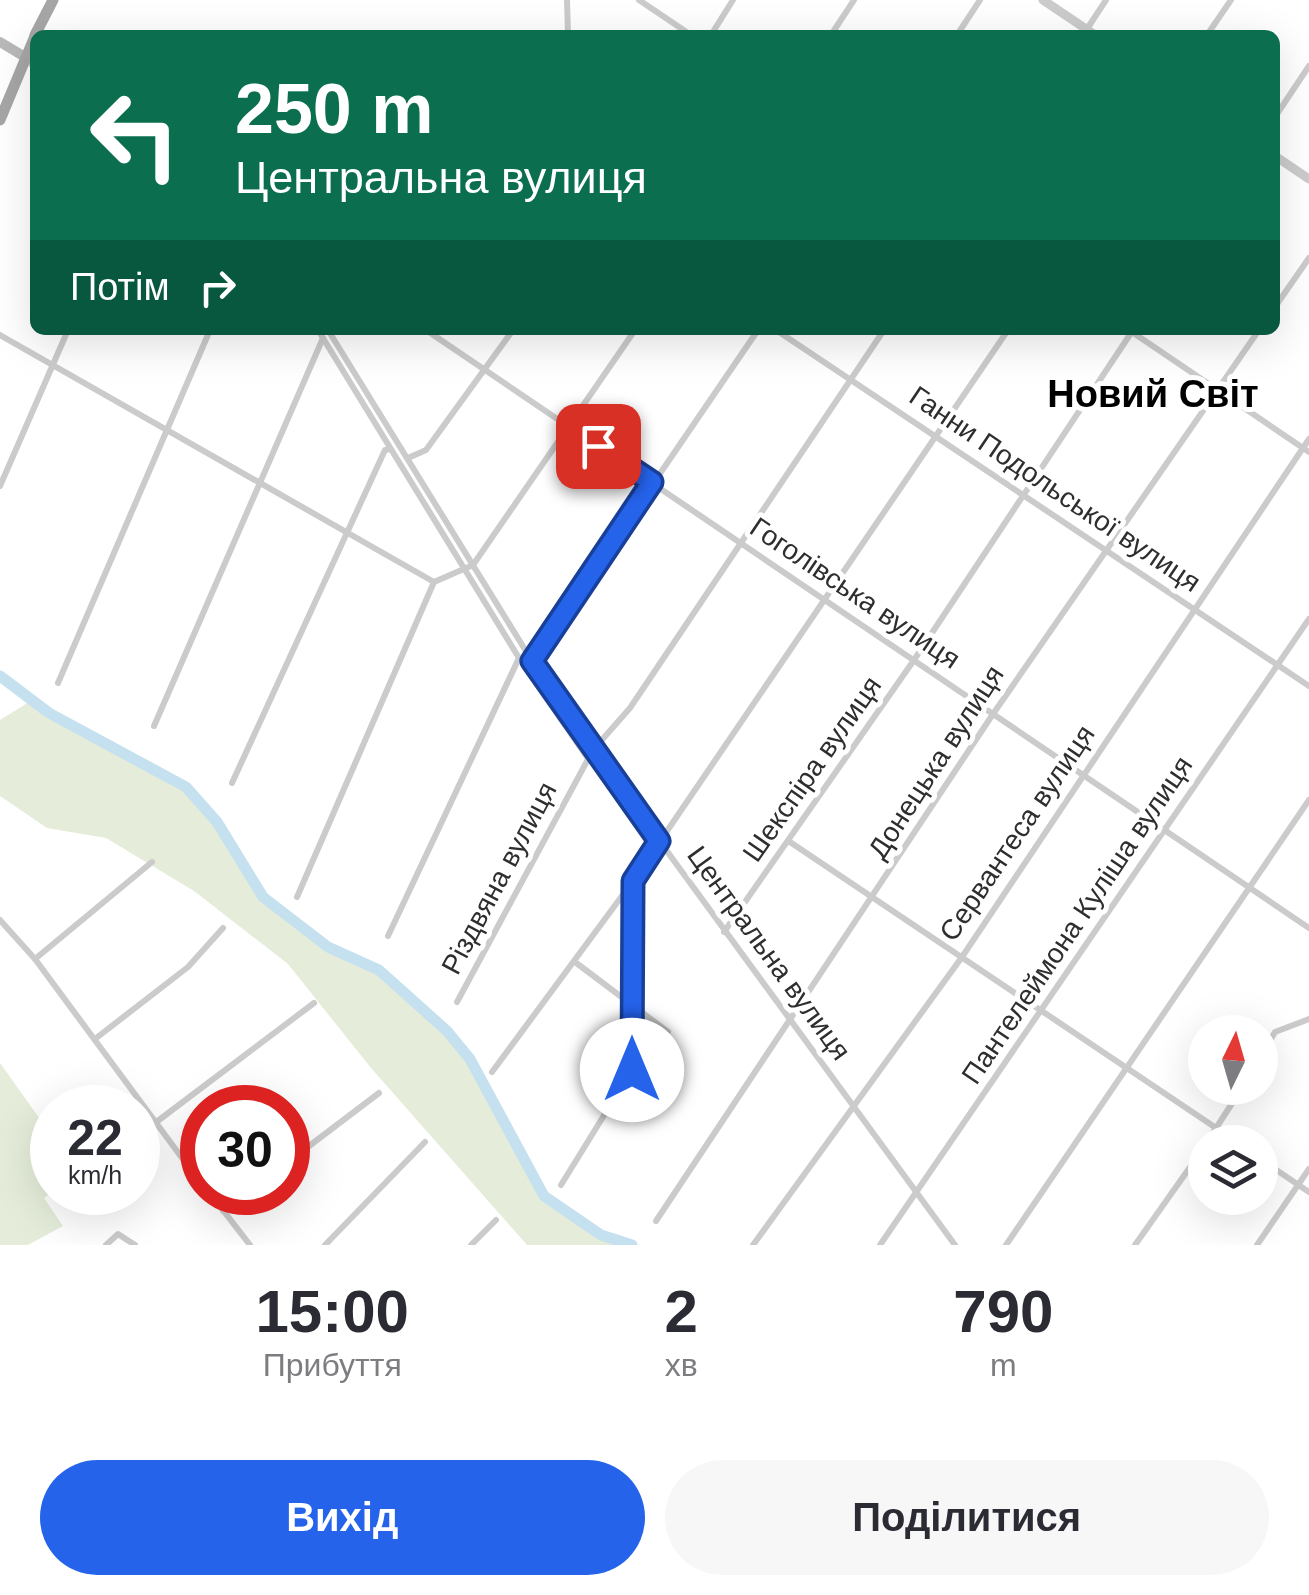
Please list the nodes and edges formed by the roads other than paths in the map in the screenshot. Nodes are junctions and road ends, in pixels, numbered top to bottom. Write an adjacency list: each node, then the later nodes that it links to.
1 (53, 0): 10 (main road)
2 (567, 0): 11 (street)
3 (639, 0): 12 (street)
4 (734, 0): 13 (street)
5 (854, 0): 14 (street)
6 (980, 0): 15 (street)
7 (1042, 0): 16 (street)
8 (1106, 0): 17 (street)
9 (1231, 0): 18 (street)
10 (38, 30)
11 (568, 30)
12 (684, 30)
13 (714, 30)
14 (834, 30)
15 (960, 30)
16 (1084, 30)
17 (1090, 30)
18 (1211, 30)
19 (0, 42): 20 (main road)
20 (30, 62)
21 (1309, 66): 23 (street)
22 (30, 67): 24 (main road)
23 (1280, 110)
24 (0, 120)
25 (1280, 159): 26 (street)
26 (1309, 179)
27 (1309, 258): 28 (street)
28 (1280, 300)
29 (0, 334): 45 (street)
30 (66, 335): 45 (street)
31 (208, 335): 49 (street)
32 (322, 335): 56 (street)
33 (324, 335): 53 (street)
34 (324, 335): 55 (street, Центральна вулиця)
35 (433, 335): 46 (street, Гоголівська вулиця)
36 (510, 335): 46 (street)
37 (632, 335): 50 (street)
38 (755, 335): 57 (street)
39 (784, 335): 47 (street, Ганни Подольської вулиця)
40 (881, 335): 47 (street, Різдвяна вулиця)
41 (1005, 335): 51 (street)
42 (1128, 335): 59 (street, Шекспіра вулиця)
43 (1137, 335): 48 (street)
44 (1256, 335): 48 (street, Донецька вулиця)
45 (54, 365): 49 (street); 58 (street)
46 (487, 371): 50 (street, Гоголівська вулиця); 55 (street)
47 (851, 380): 51 (street, Ганни Подольської вулиця); 61 (street, Різдвяна вулиця)
48 (1218, 390): 54 (street); 62 (street, Донецька вулиця)
49 (166, 428): 56 (street); 73 (street)
50 (571, 428): 57 (street, Гоголівська вулиця); 63 (street)
51 (936, 436): 59 (street, Ганни Подольської вулиця); 66 (street)
52 (1309, 439): 54 (street, Сервантеса вулиця)
53 (390, 448): 60 (street); 64 (street)
54 (1306, 450): 67 (street, Сервантеса вулиця)
55 (408, 458): 63 (street, Центральна вулиця)
56 (258, 482): 60 (street); 76 (street)
57 (652, 482): 61 (street, Гоголівська вулиця); 71 (street)
58 (0, 486)
59 (1024, 495): 62 (street, Ганни Подольської вулиця); 70 (street, Шекспіра вулиця)
60 (344, 533): 65 (street); 80 (street)
61 (741, 543): 66 (street, Гоголівська вулиця); 77 (street, Різдвяна вулиця)
62 (1106, 550): 67 (street, Ганни Подольської вулиця); 75 (street, Донецька вулиця)
63 (474, 565): 64 (street); 71 (street, Центральна вулиця)
64 (463, 568): 65 (street); 69 (street)
65 (434, 582): 88 (street)
66 (825, 600): 70 (street, Гоголівська вулиця); 83 (street)
67 (1194, 609): 72 (street, Ганни Подольської вулиця); 79 (street, Сервантеса вулиця)
68 (1309, 619): 72 (street, Пантелеймона Куліша вулиця)
69 (519, 658): 78 (street); 94 (street)
70 (914, 660): 75 (street, Гоголівська вулиця); 84 (street, Шекспіра вулиця)
71 (532, 661): 77 (street, Центральна вулиця)
72 (1277, 665): 74 (street, Ганни Подольської вулиця); 82 (street, Пантелеймона Куліша вулиця)
73 (58, 683)
74 (1309, 686)
75 (993, 714): 79 (street, Гоголівська вулиця); 89 (street, Донецька вулиця)
76 (154, 726)
77 (593, 750): 78 (street, Різдвяна вулиця); 83 (street, Центральна вулиця)
78 (588, 760): 100 (street, Різдвяна вулиця)
79 (1082, 774): 82 (street, Гоголівська вулиця); 95 (street, Сервантеса вулиця)
80 (232, 783)
81 (1309, 800): 87 (street)
82 (1165, 831): 87 (street, Гоголівська вулиця); 101 (street, Пантелеймона Куліша вулиця)
83 (659, 841): 86 (street); 93 (street, Центральна вулиця)
84 (790, 842): 89 (street); 93 (street, Шекспіра вулиця)
85 (152, 862): 96 (street)
86 (633, 881): 97 (street); 98 (street)
87 (1250, 888): 92 (street, Гоголівська вулиця); 107 (street)
88 (297, 897)
89 (873, 898): 95 (street); 103 (street, Донецька вулиця)
90 (0, 920): 96 (street)
91 (223, 928): 106 (street)
92 (1309, 928)
93 (724, 932): 103 (street, Центральна вулиця)
94 (388, 936)
95 (962, 957): 101 (street); 111 (street, Сервантеса вулиця)
96 (36, 959): 106 (street)
97 (575, 962): 98 (street); 108 (street)
98 (631, 1001): 105 (street); 121 (street)
99 (314, 1002): 112 (street)
100 (458, 1002)
101 (1040, 1011): 107 (street); 123 (street, Пантелеймона Куліша вулиця)
102 (1309, 1019): 104 (street)
103 (788, 1020): 111 (street, Центральна вулиця); 127 (street, Донецька вулиця)
104 (1278, 1031)
105 (668, 1032)
106 (95, 1039): 109 (street)
107 (1128, 1070): 113 (street); 136 (street)
108 (492, 1072)
109 (128, 1085)
110 (378, 1093): 116 (street)
111 (854, 1106): 123 (street, Центральна вулиця); 133 (street, Сервантеса вулиця)
112 (160, 1118)
113 (1211, 1125)
114 (160, 1129): 117 (street)
115 (425, 1142): 131 (street)
116 (310, 1145)
117 (180, 1155)
118 (1309, 1169): 122 (street)
119 (1188, 1170): 137 (street)
120 (1278, 1171): 122 (street)
121 (561, 1185)
122 (1298, 1185): 124 (street); 138 (street)
123 (916, 1191): 134 (street, Пантелеймона Куліша вулиця); 135 (street, Центральна вулиця)
124 (1309, 1192)
125 (226, 1215): 130 (street)
126 (496, 1220): 132 (street)
127 (656, 1222)
128 (106, 1245): 129 (street)
129 (134, 1245)
130 (250, 1245)
131 (325, 1245)
132 (471, 1245)
133 (754, 1245)
134 (880, 1245)
135 (955, 1245)
136 (1006, 1245)
137 (1135, 1245)
138 (1257, 1245)

